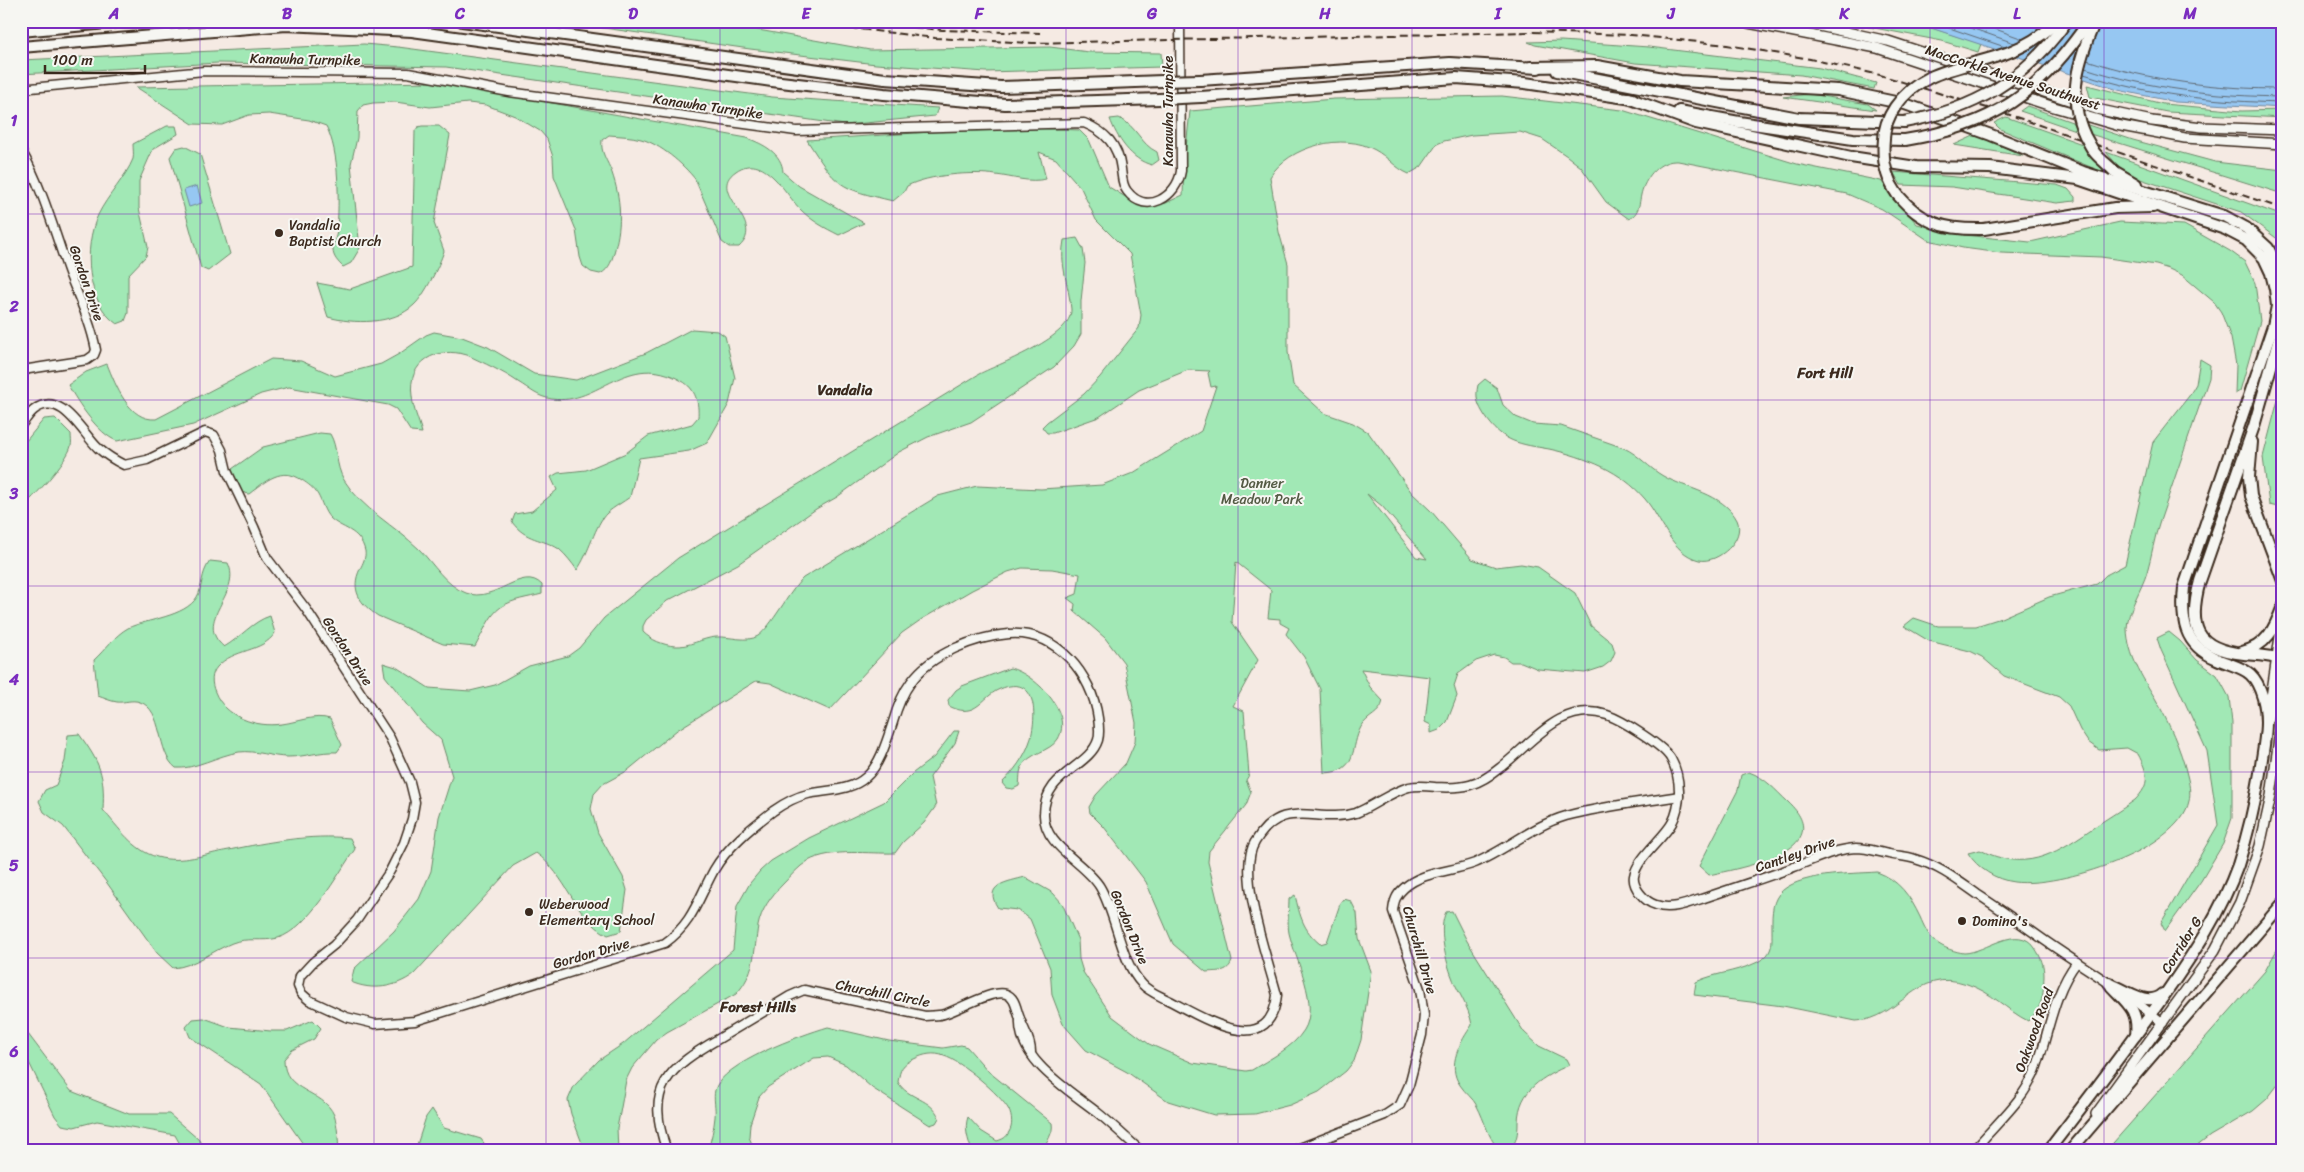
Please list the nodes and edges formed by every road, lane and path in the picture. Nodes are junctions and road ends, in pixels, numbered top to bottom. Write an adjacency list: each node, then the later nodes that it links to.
1 (129, 21): 10 (highway)
2 (462, 21): 12 (highway, bridge)
3 (1180, 21): 13 (street, Kanawha Turnpike)
4 (1738, 21): 16 (main road, MacCorkle Avenue Southwest)
5 (1796, 21): 15 (main road, MacCorkle Avenue Southwest)
6 (2057, 21): 18 (highway, bridge)
7 (2067, 21): 12 (highway, bridge)
8 (2089, 21): 14 (highway, bridge)
9 (2095, 21): 18 (highway, bridge)
10 (21, 30)
11 (21, 47): 14 (highway, bridge)
12 (1531, 66): 18 (highway)
13 (21, 89)
14 (1628, 98): 18 (highway)
15 (2283, 130)
16 (2283, 144)
17 (21, 150): 21 (street, Gordon Drive)
18 (2172, 205): 19 (highway); 27 (highway)
19 (2283, 277)
20 (2283, 325): 23 (highway)
21 (21, 372)
22 (21, 425): 32 (street, Gordon Drive)
23 (2254, 426): 24 (highway); 28 (highway)
24 (2283, 581)
25 (2283, 606): 28 (highway)
26 (2283, 616): 29 (main road)
27 (2201, 649): 29 (highway); 31 (highway)
28 (2236, 653): 29 (highway)
29 (2280, 661): 31 (main road)
30 (2283, 710): 38 (main road)
31 (2268, 720): 35 (highway, Corridor G)
32 (1679, 796): 34 (street, Cantley Drive); 43 (street, Churchill Drive)
33 (2283, 903): 40 (highway)
34 (2077, 962): 36 (street, Cantley Drive); 44 (street, Oakwood Road)
35 (2174, 982): 36 (highway); 37 (highway, Corridor G)
36 (2109, 983): 37 (street, Cantley Drive); 39 (highway)
37 (2151, 1014): 38 (street, Cantley Drive); 39 (highway, Corridor G)
38 (2163, 1023): 40 (main road)
39 (2136, 1036): 45 (highway, Corridor G)
40 (2077, 1141): 46 (highway)
41 (667, 1151): 42 (street, Churchill Circle)
42 (1141, 1151)
43 (1292, 1151)
44 (1973, 1151)
45 (2048, 1151)
46 (2070, 1151)

